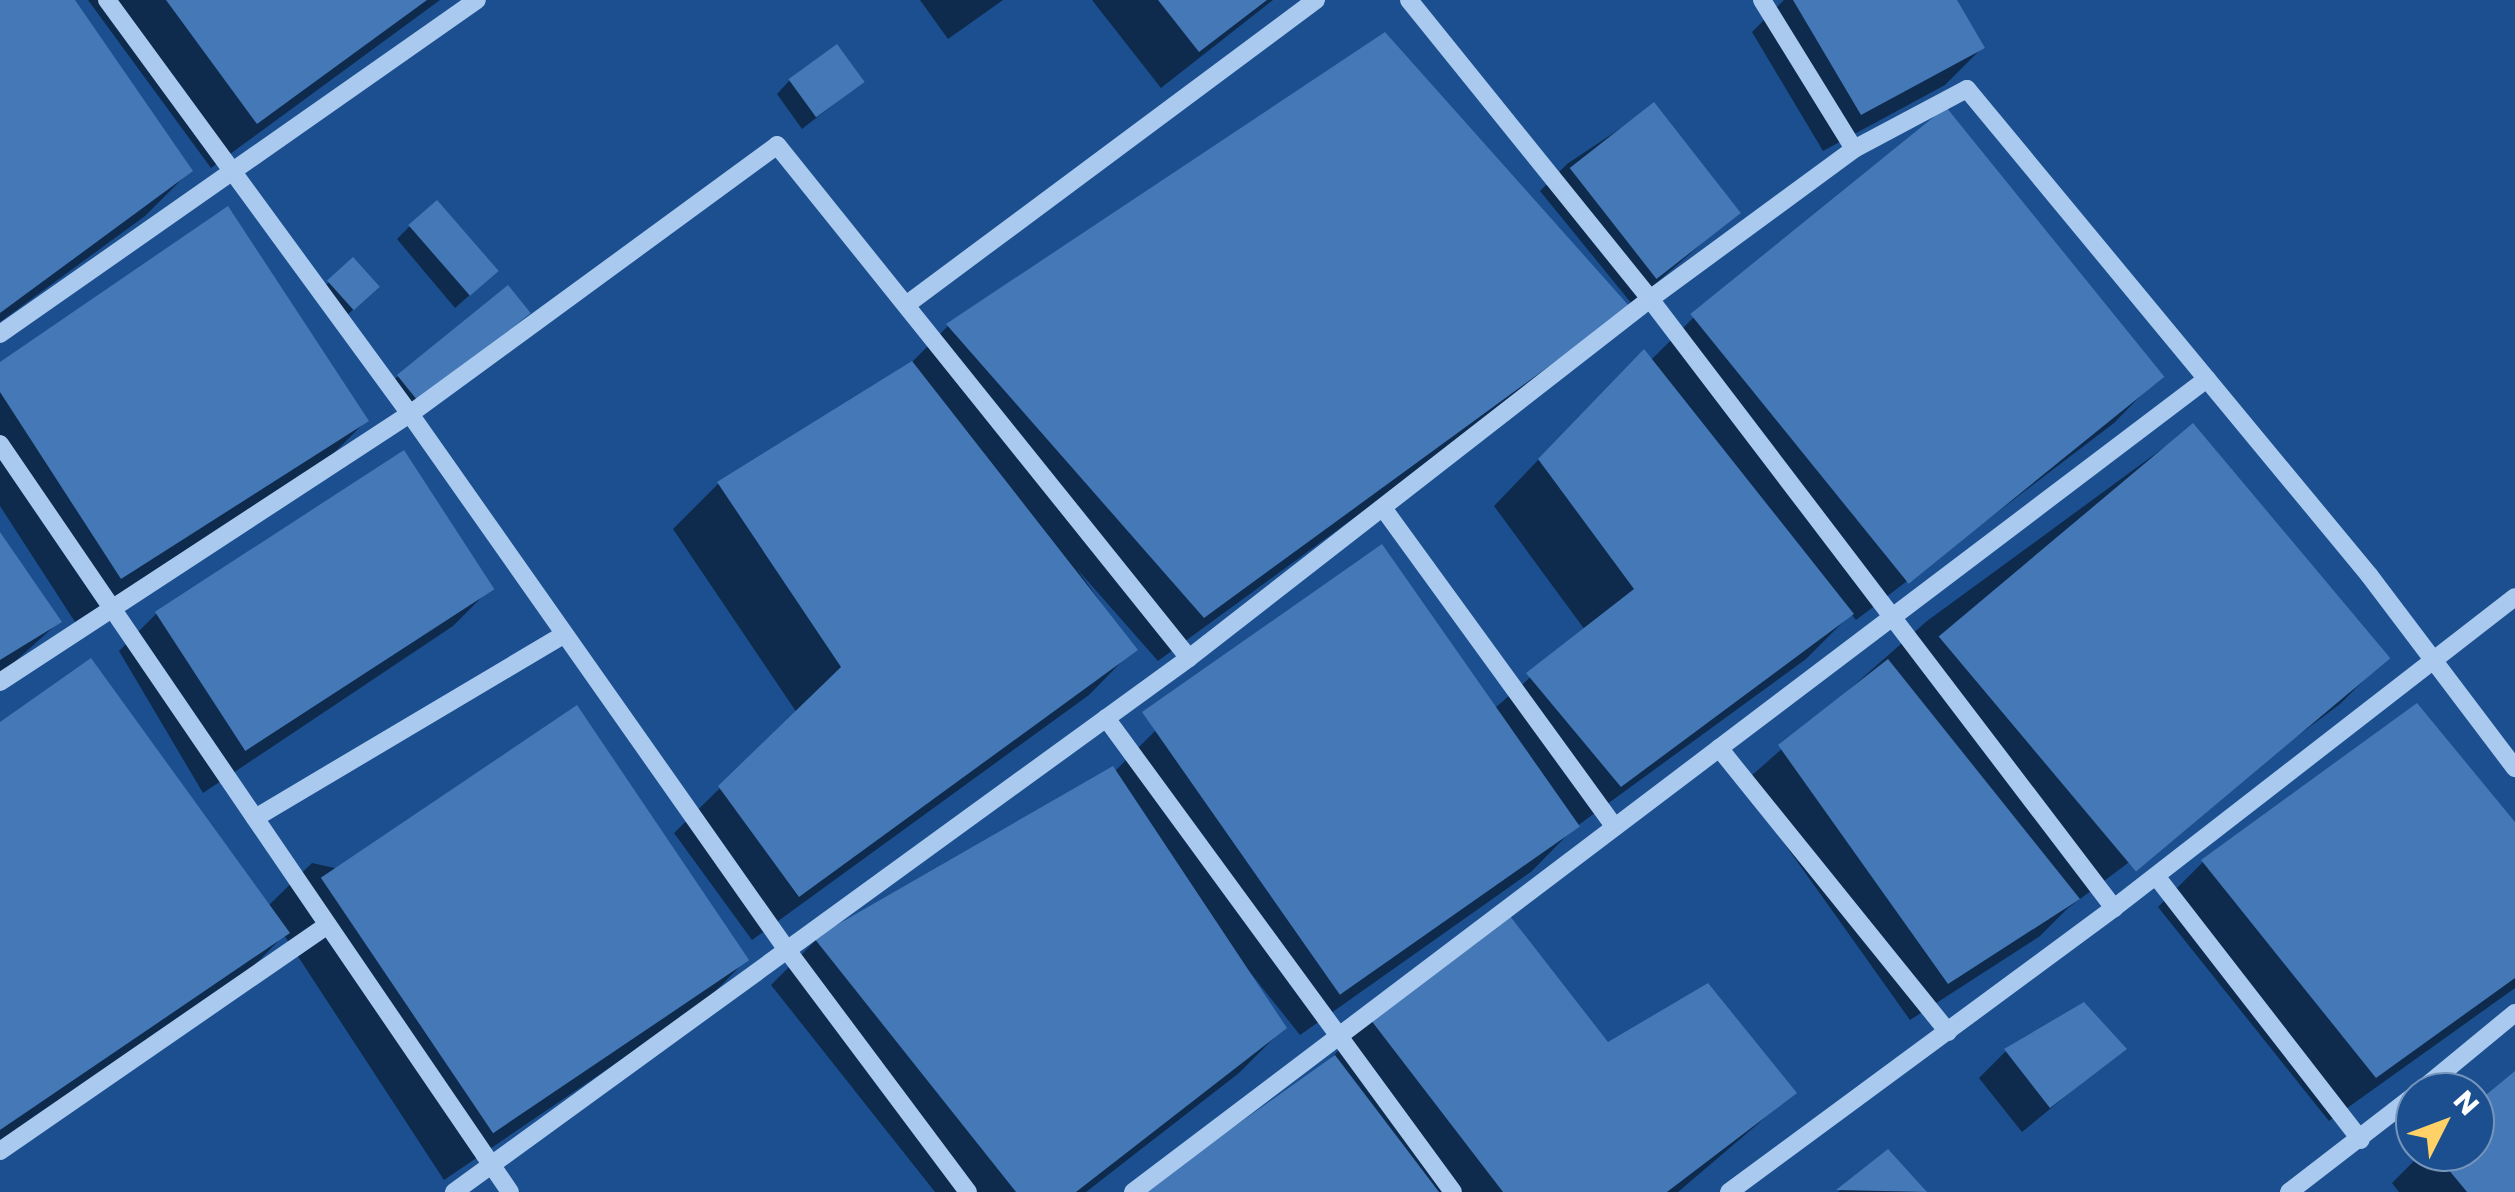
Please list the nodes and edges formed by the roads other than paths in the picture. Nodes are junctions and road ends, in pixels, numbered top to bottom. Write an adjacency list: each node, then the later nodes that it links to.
1 (107, 0): 7 (street)
2 (477, 0): 7 (street)
3 (1316, 0): 9 (street)
4 (1410, 0): 8 (street)
5 (1762, 0): 6 (street)
6 (1854, 149): 8 (street); 11 (street)
7 (234, 174): 10 (street); 12 (street)
8 (1650, 299): 14 (street); 17 (street)
9 (906, 305): 12 (street); 19 (street)
10 (0, 334)
11 (2207, 378): 17 (street); 20 (street)
12 (410, 414): 16 (street); 18 (street)
13 (0, 444): 16 (street)
14 (1383, 508): 19 (street); 26 (street)
15 (2515, 596): 20 (street)
16 (113, 610): 21 (street); 25 (street)
17 (1893, 619): 23 (street); 28 (street)
18 (561, 636): 25 (street); 30 (street)
19 (1189, 658): 22 (street)
20 (2432, 659): 24 (street); 27 (street)
21 (0, 682)
22 (1106, 718): 30 (street); 33 (street)
23 (1720, 748): 26 (street); 32 (street)
24 (2515, 768)
25 (255, 818): 29 (street)
26 (1614, 826): 33 (street)
27 (2156, 876): 28 (street); 36 (street)
28 (2114, 908): 32 (street)
29 (328, 925): 37 (street); 38 (street)
30 (787, 950): 38 (street); 41 (street)
31 (2515, 1013): 34 (street)
32 (1948, 1032): 44 (street)
33 (1335, 1034): 42 (street); 43 (street)
34 (2444, 1072)
35 (2395, 1112): 36 (street)
36 (2361, 1140): 45 (street)
37 (0, 1151)
38 (492, 1164): 39 (street); 40 (street)
39 (454, 1192)
40 (510, 1192)
41 (968, 1192)
42 (1133, 1192)
43 (1454, 1192)
44 (1729, 1192)
45 (2289, 1192)

